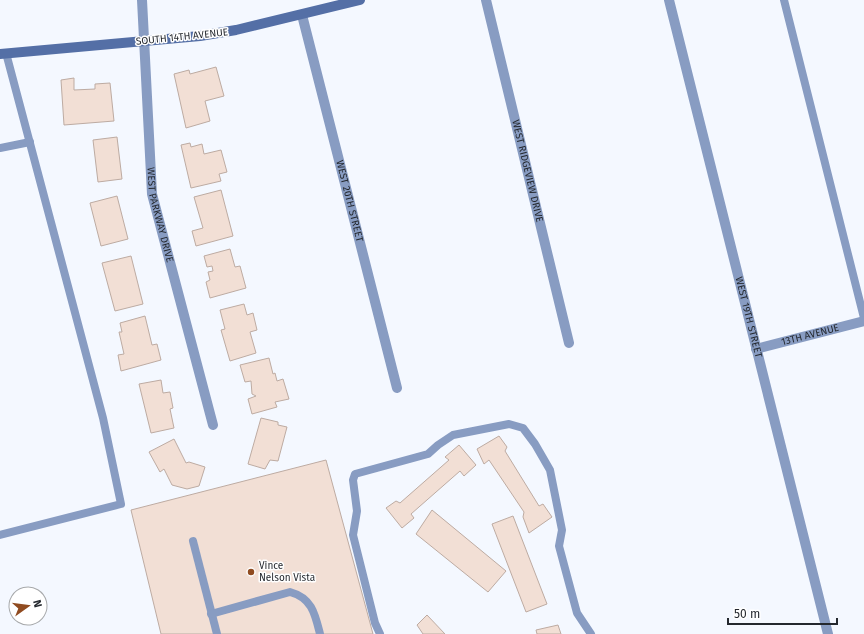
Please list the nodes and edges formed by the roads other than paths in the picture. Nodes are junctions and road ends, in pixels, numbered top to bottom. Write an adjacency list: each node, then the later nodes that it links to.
1 (142, 0): 7 (street, WEST PARKWAY DRIVE)
2 (360, 0): 6 (street, SOUTH 14TH AVENUE)
3 (486, 0): 13 (street, WEST RIDGEVIEW DRIVE)
4 (669, 0): 14 (street, WEST 19TH STREET)
5 (784, 0): 11 (lane)
6 (302, 15): 7 (street, SOUTH 14TH AVENUE); 15 (street, WEST 20TH STREET)
7 (144, 41): 8 (street, SOUTH 14TH AVENUE); 16 (street, WEST PARKWAY DRIVE)
8 (3, 54): 9 (lane)
9 (30, 142): 10 (lane); 17 (lane)
10 (0, 148)
11 (864, 318)
12 (864, 321): 14 (street, 13TH AVENUE)
13 (569, 343)
14 (756, 349): 24 (street, WEST 19TH STREET)
15 (397, 388)
16 (213, 425)
17 (0, 534)
18 (193, 541): 19 (lane)
19 (211, 614): 20 (lane); 21 (lane)
20 (217, 634)
21 (320, 634)
22 (380, 634): 23 (lane)
23 (591, 634)
24 (828, 634)

